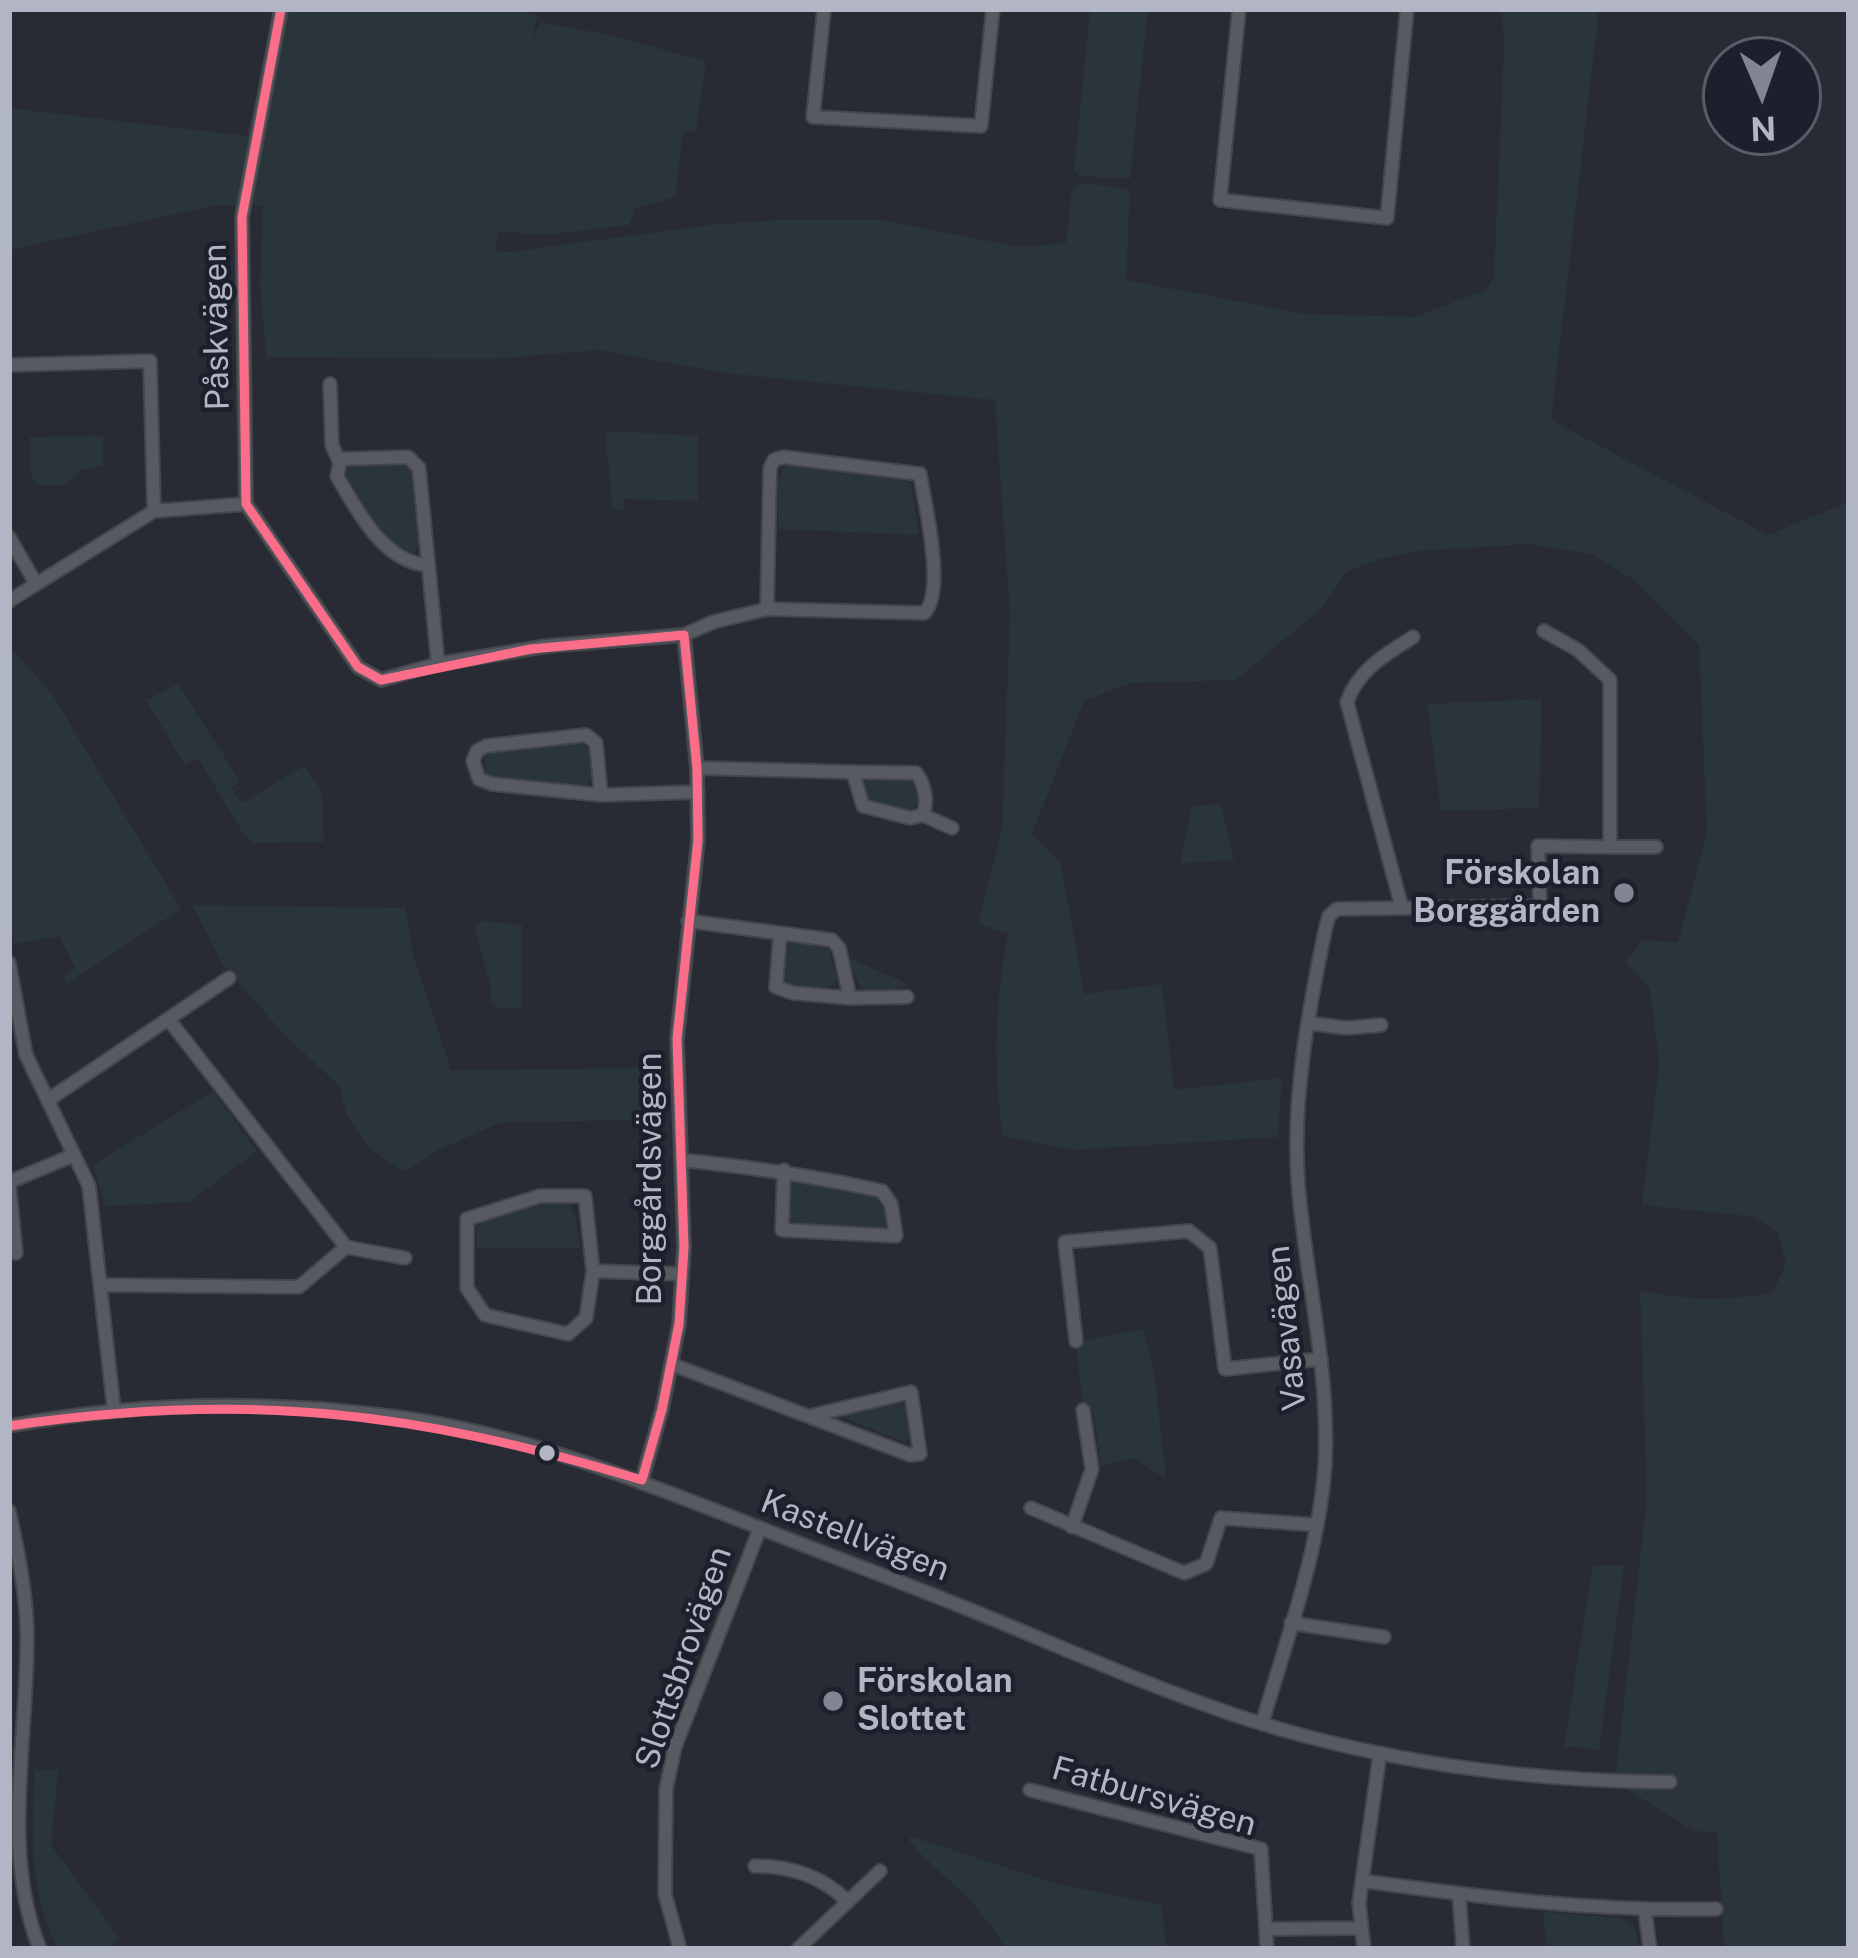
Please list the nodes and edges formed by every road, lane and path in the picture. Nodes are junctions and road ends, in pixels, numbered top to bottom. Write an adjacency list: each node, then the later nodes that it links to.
1 (281, 9): 9 (street, Påskvägen)
2 (824, 9): 3 (street)
3 (993, 9)
4 (1239, 9): 5 (street)
5 (1407, 9)
6 (9, 365): 10 (street)
7 (330, 384): 8 (street)
8 (339, 461): 12 (street); 12 (street)
9 (247, 504): 10 (street); 19 (street)
10 (154, 511): 13 (street)
11 (9, 537): 13 (street)
12 (427, 565): 19 (street)
13 (35, 582): 14 (street)
14 (9, 601)
15 (767, 609): 15 (street); 17 (street)
16 (1544, 631): 26 (street)
17 (684, 635): 19 (street); 20 (street, Borggårdsvägen)
18 (1413, 637): 28 (street)
19 (438, 664)
20 (697, 768): 21 (street); 22 (street, Borggårdsvägen)
21 (853, 772): 24 (street); 24 (street)
22 (698, 792): 23 (street); 29 (street, Borggårdsvägen)
23 (601, 795): 23 (street)
24 (923, 815): 25 (street)
25 (952, 828)
26 (1610, 847): 27 (street); 28 (street, Vasavägen)
27 (1656, 847)
28 (1402, 908): 36 (street, Vasavägen)
29 (688, 921): 30 (street); 40 (street, Borggårdsvägen)
30 (781, 935): 34 (street); 34 (street)
31 (9, 963): 38 (street)
32 (229, 978): 35 (street)
33 (907, 997): 34 (street)
34 (850, 998)
35 (169, 1020): 38 (street); 43 (street)
36 (1308, 1023): 37 (street); 50 (street, Vasavägen)
37 (1382, 1025)
38 (48, 1100): 39 (street)
39 (74, 1155): 42 (street); 48 (street)
40 (682, 1160): 41 (street); 47 (street, Borggårdsvägen)
41 (784, 1171): 41 (street)
42 (9, 1182): 44 (street)
43 (346, 1247): 45 (street); 48 (street)
44 (16, 1253)
45 (405, 1258)
46 (593, 1271): 46 (street); 47 (street)
47 (682, 1274): 51 (street, Borggårdsvägen)
48 (102, 1285): 52 (street)
49 (1076, 1342): 50 (street)
50 (1322, 1359): 59 (street, Vasavägen)
51 (671, 1364): 54 (street); 56 (street, Borggårdsvägen)
52 (113, 1410): 55 (street, Kastellvägen); 56 (street, Kastellvägen)
53 (1083, 1410): 60 (street)
54 (810, 1416): 54 (street)
55 (9, 1426)
56 (642, 1480): 61 (street, Kastellvägen)
57 (1031, 1508): 60 (street)
58 (9, 1511): 77 (street)
59 (1317, 1525): 60 (street); 62 (street, Vasavägen)
60 (1072, 1527)
61 (760, 1528): 64 (street, Kastellvägen); 78 (street, Slottsbrovägen)
62 (1291, 1623): 63 (street); 64 (street, Vasavägen)
63 (1384, 1637)
64 (1262, 1724): 65 (street, Kastellvägen)
65 (1380, 1753): 66 (street, Kastellvägen); 70 (street)
66 (1670, 1782)
67 (1030, 1790): 76 (street, Fatbursvägen)
68 (755, 1866): 72 (street)
69 (880, 1871): 72 (street)
70 (1363, 1881): 71 (street); 75 (street)
71 (1460, 1894): 74 (street); 82 (street)
72 (847, 1901): 79 (street)
73 (1716, 1909): 74 (street)
74 (1646, 1911): 83 (street)
75 (1361, 1928): 76 (street); 81 (street)
76 (1265, 1929): 80 (street, Fatbursvägen)
77 (40, 1949)
78 (680, 1949)
79 (799, 1949)
80 (1267, 1949)
81 (1364, 1949)
82 (1462, 1949)
83 (1650, 1949)

